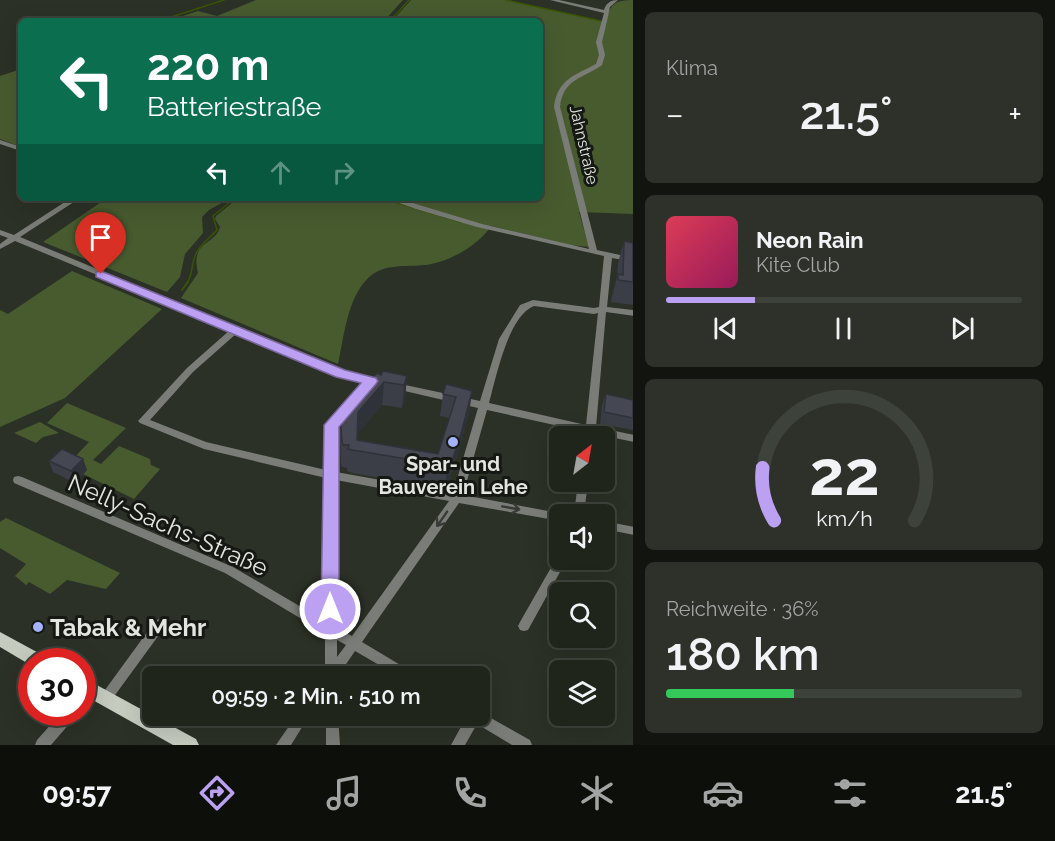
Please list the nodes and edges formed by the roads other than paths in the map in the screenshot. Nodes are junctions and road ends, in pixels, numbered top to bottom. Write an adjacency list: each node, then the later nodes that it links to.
1 (552, 0): 3 (street)
2 (616, 0): 3 (street, Jahnstraße)
3 (606, 12): 11 (street, Jahnstraße)
4 (0, 142): 5 (street)
5 (18, 148)
6 (71, 201): 9 (street)
7 (398, 201): 11 (street)
8 (0, 232): 9 (street)
9 (14, 238): 10 (street); 16 (street)
10 (0, 247)
11 (594, 252): 12 (street)
12 (608, 255): 13 (street); 14 (street)
13 (633, 260)
14 (603, 309): 15 (street); 18 (street); 20 (street)
15 (633, 313)
16 (236, 330): 18 (street); 23 (street)
17 (355, 400): 23 (street)
18 (482, 406): 19 (street); 25 (street)
19 (562, 426)
20 (591, 426)
21 (615, 436): 22 (street)
22 (633, 439)
23 (330, 475): 25 (street); 32 (street)
24 (18, 480): 32 (street, Nelly-Sachs-Straße)
25 (457, 498): 26 (street, one-way to 26); 34 (street, one-way to 34)
26 (549, 515)
27 (615, 527): 28 (street)
28 (633, 531)
29 (555, 570): 31 (street)
30 (160, 624): 39 (street)
31 (524, 626)
32 (330, 631): 34 (street, Nelly-Sachs-Straße); 36 (street)
33 (0, 639): 35 (main road)
34 (353, 644): 37 (street); 38 (street, Nelly-Sachs-Straße)
35 (18, 649)
36 (331, 666)
37 (338, 666)
38 (391, 666)
39 (96, 687)
40 (96, 696): 47 (main road)
41 (490, 725): 51 (street)
42 (59, 726): 46 (street)
43 (296, 726): 48 (street)
44 (332, 726): 49 (street)
45 (468, 726): 50 (street)
46 (42, 745)
47 (190, 745)
48 (283, 745)
49 (333, 745)
50 (458, 745)
51 (525, 745)

